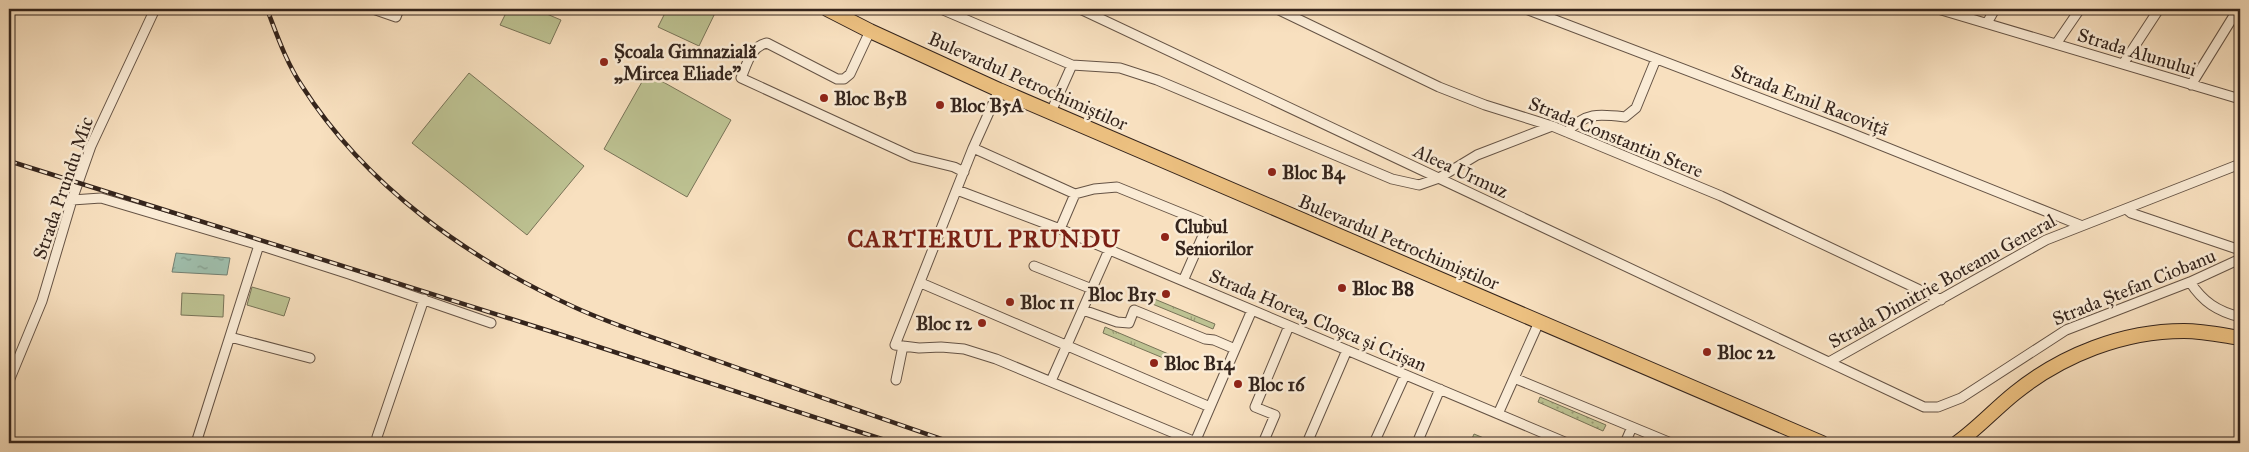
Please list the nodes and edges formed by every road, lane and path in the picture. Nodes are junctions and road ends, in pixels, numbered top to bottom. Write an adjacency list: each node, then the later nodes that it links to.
1 (155, 9): 32 (street, Strada Prundu Mic)
2 (373, 9): 3 (street)
3 (399, 9)
4 (827, 9): 15 (main road, Bulevardul Petrochimiștilor)
5 (942, 9): 18 (street)
6 (1080, 9): 29 (street, Aleea Urmuz)
7 (1277, 9): 24 (street, Strada Constantin Stere)
8 (1526, 9): 17 (street, Strada Emil Racoviță)
9 (1938, 9): 14 (street, Strada Alunului)
10 (1996, 9): 14 (street)
11 (2080, 9): 16 (street)
12 (2159, 9): 19 (street)
13 (2238, 9): 20 (street)
14 (1987, 23): 16 (street, Strada Alunului)
15 (870, 31): 21 (main road, Bulevardul Petrochimiștilor); 28 (street)
16 (2056, 44): 19 (street, Strada Alunului)
17 (1656, 59): 25 (street); 34 (street, Strada Emil Racoviță)
18 (1072, 64): 23 (street); 29 (street)
19 (2123, 64): 20 (street, Strada Alunului)
20 (2190, 84): 22 (street, Strada Alunului)
21 (998, 90): 23 (main road, Bulevardul Petrochimiștilor); 26 (street)
22 (2240, 99)
23 (1051, 112): 50 (main road, Bulevardul Petrochimiștilor)
24 (1552, 126): 25 (street, Strada Constantin Stere); 29 (street)
25 (1567, 132): 46 (street, Strada Constantin Stere)
26 (973, 148): 28 (street); 31 (street)
27 (2240, 164): 33 (street, Strada Dimitrie Boteanu General)
28 (964, 172): 30 (street)
29 (1439, 178): 60 (street, Aleea Urmuz)
30 (957, 190): 35 (street, Strada Horea, Cloșca și Crișan); 43 (street)
31 (1075, 194): 35 (street); 41 (street)
32 (72, 200): 36 (street); 64 (street, Strada Prundu Mic)
33 (2126, 208): 34 (street, Strada Dimitrie Boteanu General); 38 (street)
34 (2080, 225): 46 (street, Strada Dimitrie Boteanu General)
35 (1060, 229): 37 (street, Strada Horea, Cloșca și Crișan)
36 (259, 245): 45 (street); 53 (street)
37 (1110, 250): 41 (street, Strada Horea, Cloșca și Crișan); 44 (street)
38 (2240, 250)
39 (2240, 259): 42 (street, Strada Ștefan Ciobanu)
40 (1034, 266): 44 (street)
41 (1183, 281): 48 (street, Strada Horea, Cloșca și Crișan)
42 (2190, 282): 49 (street); 60 (street, Strada Ștefan Ciobanu)
43 (920, 283): 55 (street); 56 (street)
44 (1092, 289): 47 (street)
45 (424, 299): 51 (street); 70 (street)
46 (1941, 300): 60 (street, Strada Dimitrie Boteanu General)
47 (1082, 310): 56 (street); 57 (street)
48 (1252, 310): 52 (street, Strada Horea, Cloșca și Crișan); 57 (street)
49 (2240, 317)
50 (1539, 322): 62 (street); 81 (main road, Bulevardul Petrochimiștilor)
51 (490, 323)
52 (1289, 326): 58 (street, Strada Horea, Cloșca și Crișan); 74 (street)
53 (230, 337): 59 (street); 73 (street)
54 (2240, 338): 72 (main road)
55 (903, 346): 63 (street); 65 (street)
56 (1066, 346): 65 (street); 67 (street)
57 (1235, 349): 67 (street)
58 (1347, 350): 61 (street, Strada Horea, Cloșca și Crișan); 75 (street)
59 (310, 358)
60 (1828, 362)
61 (1405, 375): 66 (street, Strada Horea, Cloșca și Crișan); 76 (street)
62 (1514, 378): 68 (street); 69 (street)
63 (896, 380)
64 (9, 381)
65 (1051, 381): 71 (street)
66 (1440, 389): 68 (street, Strada Horea, Cloșca și Crișan); 77 (street)
67 (1210, 407): 71 (street)
68 (1498, 414): 78 (street, Strada Horea, Cloșca și Crișan)
69 (1632, 427): 79 (street); 80 (street)
70 (377, 437)
71 (1197, 442)
72 (1960, 442)
73 (196, 443)
74 (1263, 443)
75 (1307, 443)
76 (1374, 443)
77 (1417, 443)
78 (1568, 443)
79 (1625, 443)
80 (1671, 443)
81 (1822, 443)

